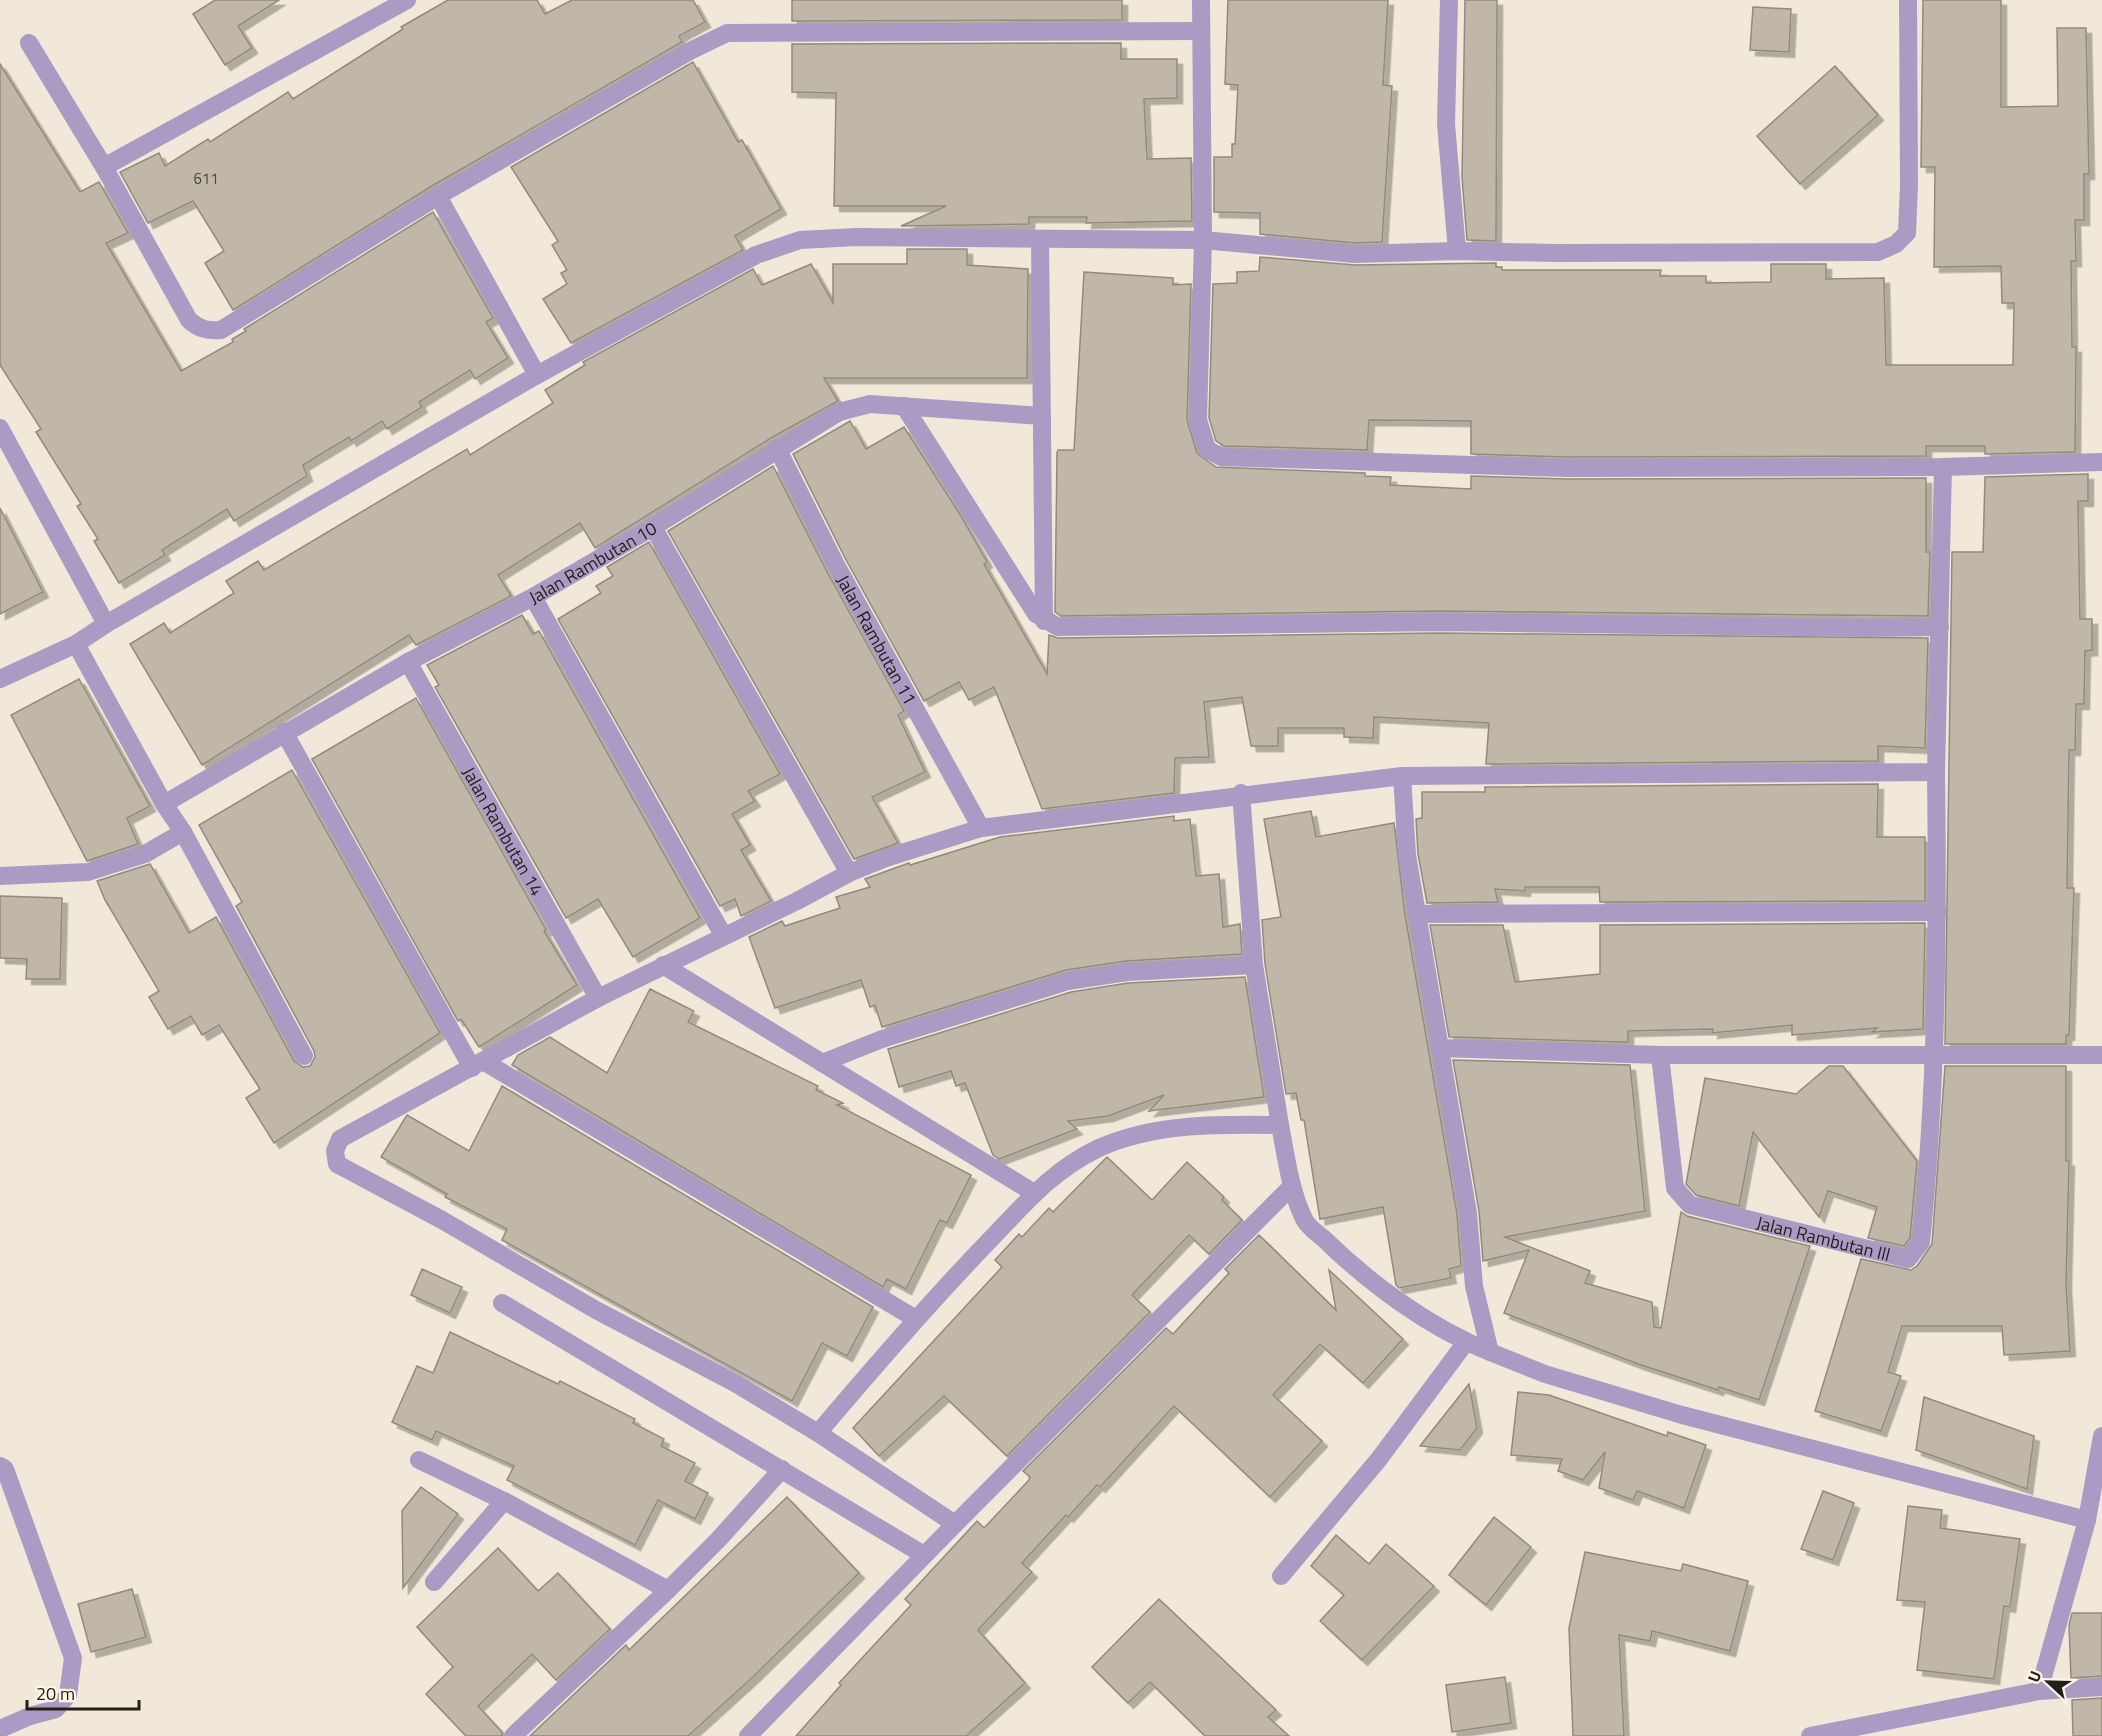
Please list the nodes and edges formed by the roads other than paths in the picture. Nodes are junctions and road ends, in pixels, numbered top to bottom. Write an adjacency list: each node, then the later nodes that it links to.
1 (407, 0): 7 (street)
2 (1202, 0): 5 (street)
3 (1449, 0): 11 (street)
4 (1908, 0): 11 (street)
5 (1200, 31): 8 (street); 10 (street)
6 (29, 43): 7 (street)
7 (104, 167): 8 (street)
8 (438, 196): 12 (street)
9 (1040, 239): 10 (street); 12 (street); 14 (street)
10 (1203, 240): 11 (street); 18 (street)
11 (1458, 250)
12 (537, 375): 22 (street)
13 (904, 406): 14 (street, Jalan Rambutan 10); 16 (street, Jalan Rambutan 10); 21 (street)
14 (1042, 416): 21 (street)
15 (0, 428): 22 (street)
16 (777, 448): 19 (street, Jalan Rambutan 10); 32 (street, Jalan Rambutan 11)
17 (2102, 462): 18 (street)
18 (1943, 467): 23 (street)
19 (653, 527): 20 (street, Jalan Rambutan 10); 34 (street)
20 (533, 597): 25 (street, Jalan Rambutan 10); 38 (street)
21 (1044, 621): 23 (street)
22 (106, 624): 24 (street)
23 (1940, 627): 28 (street)
24 (76, 644): 26 (street); 31 (street)
25 (408, 662): 27 (street, Jalan Rambutan 10); 41 (street, Jalan Rambutan 14)
26 (0, 678)
27 (284, 732): 31 (street, Jalan Rambutan 10); 48 (street)
28 (1936, 772): 29 (street); 36 (street)
29 (1402, 776): 30 (street); 37 (street)
30 (1241, 794): 32 (street); 40 (street)
31 (164, 804): 33 (street)
32 (981, 828): 34 (street)
33 (183, 832): 35 (street); 46 (street)
34 (849, 873): 38 (street)
35 (0, 876)
36 (1938, 912): 37 (street); 44 (street)
37 (1416, 914): 42 (street)
38 (723, 935): 39 (street)
39 (663, 965): 41 (street); 47 (street)
40 (1254, 965): 47 (street); 49 (street)
41 (598, 998): 48 (street)
42 (1440, 1048): 43 (street); 55 (street)
43 (1660, 1055): 44 (street); 44 (street, Jalan Rambutan Ill)
44 (1934, 1055): 45 (street)
45 (2102, 1055)
46 (304, 1056)
47 (822, 1063): 51 (street)
48 (477, 1064): 53 (street); 56 (street)
49 (1280, 1125): 50 (street); 51 (street)
50 (1292, 1186): 54 (street); 63 (street)
51 (1034, 1192): 53 (street)
52 (502, 1303): 60 (street)
53 (916, 1319): 56 (street)
54 (1466, 1342): 55 (street); 65 (street)
55 (1490, 1352): 62 (street)
56 (818, 1432): 63 (street)
57 (2102, 1436): 62 (street)
58 (419, 1460): 61 (street)
59 (0, 1466): 70 (street)
60 (782, 1469): 64 (street); 67 (street)
61 (504, 1501): 66 (street); 67 (street)
62 (2087, 1520): 69 (street)
63 (955, 1524): 64 (street)
64 (924, 1555): 72 (street)
65 (1281, 1576)
66 (434, 1582)
67 (668, 1590): 71 (street)
68 (2102, 1688): 69 (street)
69 (2039, 1691): 73 (street)
70 (0, 1729)
71 (513, 1736)
72 (748, 1736)
73 (1810, 1736)

